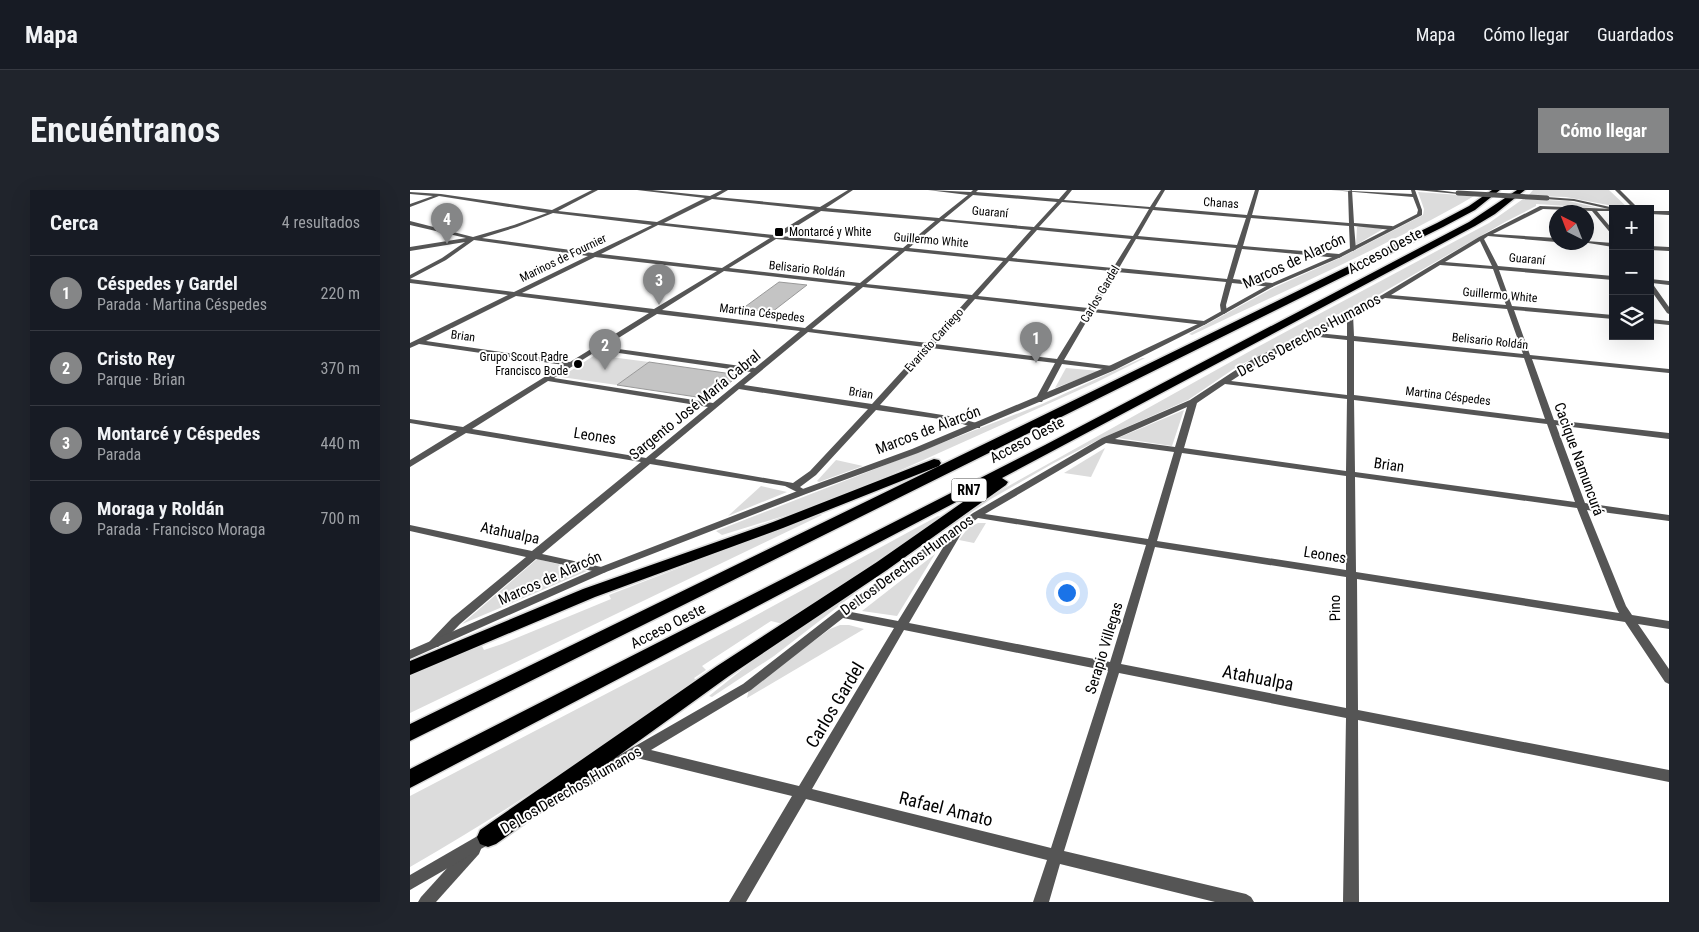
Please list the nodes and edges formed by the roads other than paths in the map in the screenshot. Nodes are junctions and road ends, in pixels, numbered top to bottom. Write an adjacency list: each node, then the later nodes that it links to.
1 (455, 190): 21 (street)
2 (596, 190): 34 (street)
3 (638, 190): 22 (street, Guaraní)
4 (726, 190): 22 (street, Marinos de Fournier)
5 (852, 190): 30 (street)
6 (930, 190): 17 (street, Chanas)
7 (1070, 190): 23 (street, Evaristo Carriego)
8 (1164, 190): 29 (street, Carlos Gardel)
9 (1257, 190): 37 (street)
10 (1333, 190): 15 (street)
11 (1398, 190): 18 (street)
12 (1496, 190): 113 (highway, Acceso Oeste / RN7)
13 (1521, 190): 116 (highway, Acceso Oeste / RN7)
14 (1617, 190): 26 (street)
15 (1350, 191): 16 (street); 41 (street)
16 (1360, 191): 18 (street)
17 (974, 192): 23 (street, Chanas); 38 (street, Sargento José María Cabral)
18 (1369, 192): 19 (street)
19 (1416, 192): 24 (street, bridge); 43 (street, Marcos de Alarcón)
20 (410, 193): 21 (street, Guillermo White)
21 (441, 195): 27 (street); 34 (street, Guillermo White)
22 (711, 198): 30 (street, Guaraní); 40 (street, Marinos de Fournier)
23 (1061, 200): 29 (street, Chanas); 42 (street, Evaristo Carriego)
24 (1550, 202): 25 (street); 28 (street); 47 (street, De Los Derechos Humanos)
25 (1568, 205)
26 (1633, 205)
27 (410, 206)
28 (1609, 207)
29 (1152, 208): 37 (street, Chanas); 45 (street, Carlos Gardel)
30 (821, 209): 38 (street, Guaraní); 46 (street)
31 (1594, 209): 33 (street)
32 (1594, 210): 44 (street)
33 (1609, 210)
34 (552, 212): 40 (street, Guillermo White); 48 (street)
35 (1654, 212): 36 (street)
36 (1669, 213)
37 (1249, 216): 41 (street, Chanas); 51 (street)
38 (940, 219): 42 (street, Guaraní); 55 (street, Sargento José María Cabral)
39 (410, 223): 48 (street, Belisario Roldán)
40 (658, 224): 46 (street, Guillermo White); 58 (street, Marinos de Fournier)
41 (1352, 224): 43 (street, Chanas); 56 (street)
42 (1036, 228): 45 (street, Guaraní); 60 (street, Evaristo Carriego)
43 (1392, 228): 56 (street, Marcos de Alarcón)
44 (1609, 229)
45 (1135, 236): 51 (street, Guaraní); 63 (street, Carlos Gardel)
46 (776, 237): 55 (street, Guillermo White); 64 (street)
47 (1485, 237): 49 (street); 61 (street, De Los Derechos Humanos); 62 (street, Cacique Namuncurá)
48 (472, 238): 54 (street); 58 (street, Belisario Roldán); 65 (street)
49 (1549, 240)
50 (1594, 243): 52 (street)
51 (1240, 245): 59 (street, Guaraní); 68 (street)
52 (1609, 245)
53 (1654, 248): 57 (street)
54 (410, 249)
55 (905, 249): 60 (street, Guillermo White); 72 (street, Sargento José María Cabral)
56 (1353, 249): 59 (street, Marcos de Alarcón)
57 (1669, 249)
58 (594, 255): 64 (street, Belisario Roldán); 74 (street, Marinos de Fournier)
59 (1339, 256): 71 (street, Marcos de Alarcón)
60 (1007, 259): 63 (street, Guillermo White); 76 (street, Evaristo Carriego)
61 (1439, 263): 62 (street, Guaraní); 75 (street, De Los Derechos Humanos)
62 (1495, 267): 66 (street, Guaraní); 77 (street, Cacique Namuncurá)
63 (1115, 270): 68 (street, Guillermo White); 78 (street, Carlos Gardel)
64 (720, 271): 72 (street, Belisario Roldán); 79 (street)
65 (410, 277)
66 (1609, 278)
67 (410, 281): 74 (street, Martina Céspedes)
68 (1229, 281): 71 (street, Guillermo White); 80 (street)
69 (1654, 283): 70 (street)
70 (1669, 283)
71 (1272, 285): 80 (street, Marcos de Alarcón)
72 (859, 286): 76 (street, Belisario Roldán); 87 (street, Sargento José María Cabral)
73 (1654, 289): 81 (street)
74 (515, 295): 79 (street, Martina Céspedes); 91 (street, Marinos de Fournier)
75 (1384, 296): 77 (street, Guillermo White); 82 (street, De Los Derechos Humanos)
76 (972, 298): 78 (street, Belisario Roldán); 93 (street, Evaristo Carriego)
77 (1509, 308): 83 (street, Guillermo White); 95 (street, Cacique Namuncurá)
78 (1091, 310): 86 (street, Belisario Roldán); 96 (street, Carlos Gardel)
79 (653, 312): 87 (street, Martina Céspedes); 94 (street)
80 (1224, 312): 86 (street, Marcos de Alarcón)
81 (1669, 312)
82 (1350, 314): 88 (street, De Los Derechos Humanos); 89 (street, Pino)
83 (1609, 317)
84 (1654, 321): 85 (street)
85 (1669, 322)
86 (1204, 323): 98 (street, Marcos de Alarcón)
87 (805, 331): 93 (street, Martina Céspedes); 99 (street, Sargento José María Cabral)
88 (1309, 334): 89 (street, Belisario Roldán); 102 (street, De Los Derechos Humanos)
89 (1350, 338): 95 (street, Belisario Roldán); 104 (street, Pino)
90 (410, 341): 91 (street, Brian)
91 (419, 342): 92 (street, Marinos de Fournier); 97 (street, Brian)
92 (410, 346)
93 (928, 346): 96 (street, Martina Céspedes); 108 (street, Evaristo Carriego)
94 (598, 348): 97 (street); 99 (street)
95 (1526, 356): 100 (street, Belisario Roldán); 110 (street, Cacique Namuncurá)
96 (1060, 362): 98 (street, Martina Céspedes); 105 (street, Carlos Gardel)
97 (571, 364): 101 (street)
98 (1112, 368): 105 (street, Marcos de Alarcón)
99 (758, 371): 103 (street, Sargento José María Cabral)
100 (1669, 371)
101 (547, 379): 107 (street); 112 (street)
102 (1224, 382): 104 (street, Martina Céspedes); 106 (street, De Los Derechos Humanos)
103 (739, 387): 107 (street, Sargento José María Cabral); 108 (street, Brian)
104 (1350, 397): 110 (street, Martina Céspedes); 120 (street, Pino)
105 (1039, 400): 111 (street, Marcos de Alarcón)
106 (1193, 402): 115 (street, De Los Derechos Humanos); 117 (street, Serapio Villegas)
107 (716, 406): 118 (street, Sargento José María Cabral)
108 (874, 408): 111 (street, Brian); 121 (street, Evaristo Carriego)
109 (410, 420): 112 (street, Leones)
110 (1550, 421): 114 (street, Martina Céspedes); 122 (street, Cacique Namuncurá)
111 (978, 426): 121 (street, Marcos de Alarcón)
112 (465, 430): 118 (street, Leones); 119 (street)
113 (1017, 432): 137 (highway); 141 (highway, Acceso Oeste / RN7)
114 (1669, 436)
115 (1105, 440): 117 (street, Brian); 123 (street, De Los Derechos Humanos)
116 (1050, 448): 144 (highway, Acceso Oeste / RN7); 146 (highway)
117 (1178, 451): 120 (street, Brian); 127 (street, Serapio Villegas)
118 (649, 460): 121 (street, Leones); 128 (street, Sargento José María Cabral)
119 (410, 464)
120 (1350, 473): 122 (street, Brian); 130 (street, Pino)
121 (799, 489): 129 (street, Marcos de Alarcón)
122 (1581, 506): 124 (street, Brian); 132 (street, Cacique Namuncurá)
123 (976, 515): 125 (street, De Los Derechos Humanos); 127 (street, Leones)
124 (1669, 518)
125 (961, 525): 131 (street, De Los Derechos Humanos); 134 (street, Carlos Gardel)
126 (410, 528): 128 (street, Atahualpa)
127 (1152, 542): 130 (street, Leones); 138 (street, Serapio Villegas)
128 (534, 555): 129 (street, Atahualpa); 135 (street, Sargento José María Cabral)
129 (602, 570): 135 (street, Marcos de Alarcón)
130 (1351, 574): 132 (street, Leones); 140 (street, Pino)
131 (841, 614): 134 (street, Atahualpa); 142 (street, De Los Derechos Humanos)
132 (1627, 618): 133 (street, Leones); 139 (street, Cacique Namuncurá)
133 (1669, 625)
134 (902, 626): 138 (street, Atahualpa); 145 (street, Carlos Gardel)
135 (434, 644): 136 (street, Marcos de Alarcón)
136 (410, 655)
137 (410, 668)
138 (1114, 668): 140 (street, Atahualpa); 147 (street, Serapio Villegas)
139 (1669, 679)
140 (1352, 714): 143 (street, Atahualpa); 153 (street, Pino)
141 (410, 733)
142 (637, 752): 145 (street, Rafael Amato); 146 (street, De Los Derechos Humanos)
143 (1669, 776)
144 (410, 779)
145 (803, 792): 147 (street, Rafael Amato); 150 (street, Carlos Gardel)
146 (483, 840): 148 (street, De Los Derechos Humanos); 149 (street)
147 (1054, 856): 151 (street, Serapio Villegas); 152 (street, Rafael Amato)
148 (410, 882)
149 (426, 902)
150 (737, 902)
151 (1041, 902)
152 (1246, 902)
153 (1351, 902)

